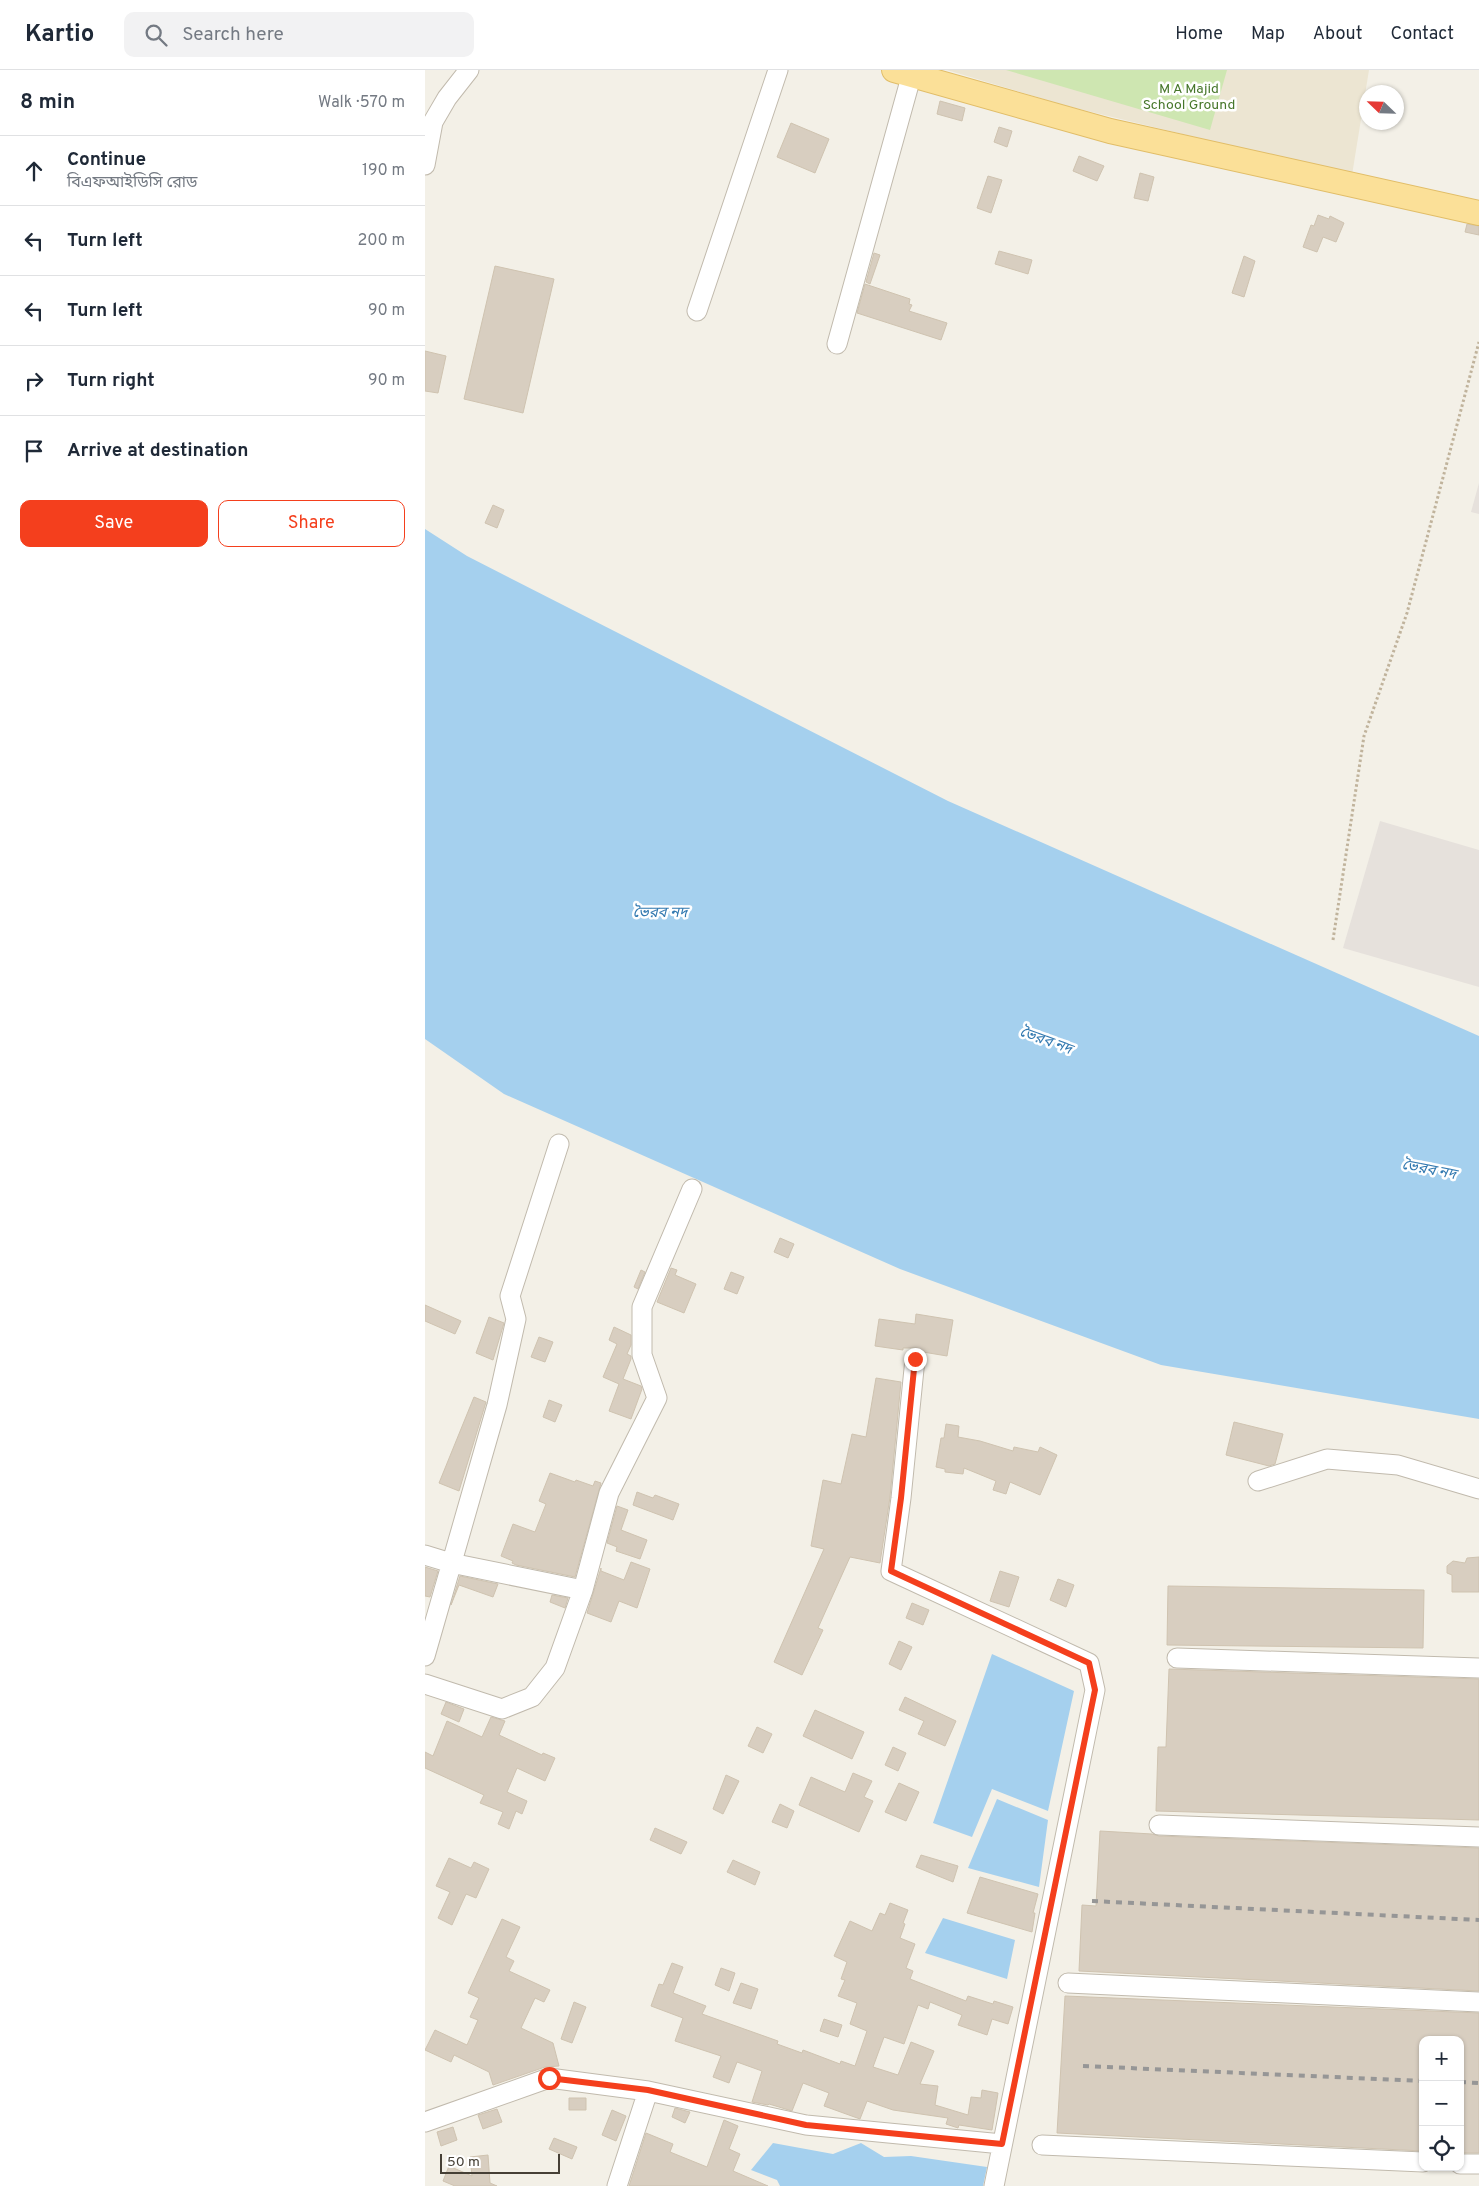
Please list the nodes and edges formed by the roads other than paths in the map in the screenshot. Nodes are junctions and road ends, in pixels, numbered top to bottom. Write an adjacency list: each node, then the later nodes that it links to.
1 (469, 70): 4 (street)
2 (778, 70): 6 (street)
3 (906, 72): 5 (main road); 7 (street)
4 (425, 165)
5 (1479, 213)
6 (697, 311)
7 (837, 344)
8 (559, 1144): 14 (street)
9 (692, 1189): 15 (street)
10 (915, 1359): 26 (street)
11 (1258, 1481): 12 (street)
12 (1479, 1489)
13 (425, 1555): 14 (street)
14 (451, 1563): 15 (street); 16 (street)
15 (583, 1590): 19 (street)
16 (425, 1656)
17 (1177, 1658): 18 (street)
18 (1479, 1668)
19 (425, 1684)
20 (1159, 1826): 21 (street)
21 (1479, 1837)
22 (1068, 1983): 23 (street)
23 (1479, 2002)
24 (648, 2090): 25 (street); 26 (street); 31 (street)
25 (425, 2122)
26 (1002, 2144): 32 (street)
27 (1042, 2145): 28 (street)
28 (1419, 2162)
29 (1464, 2164): 30 (street)
30 (1479, 2164)
31 (617, 2186)
32 (994, 2186)

